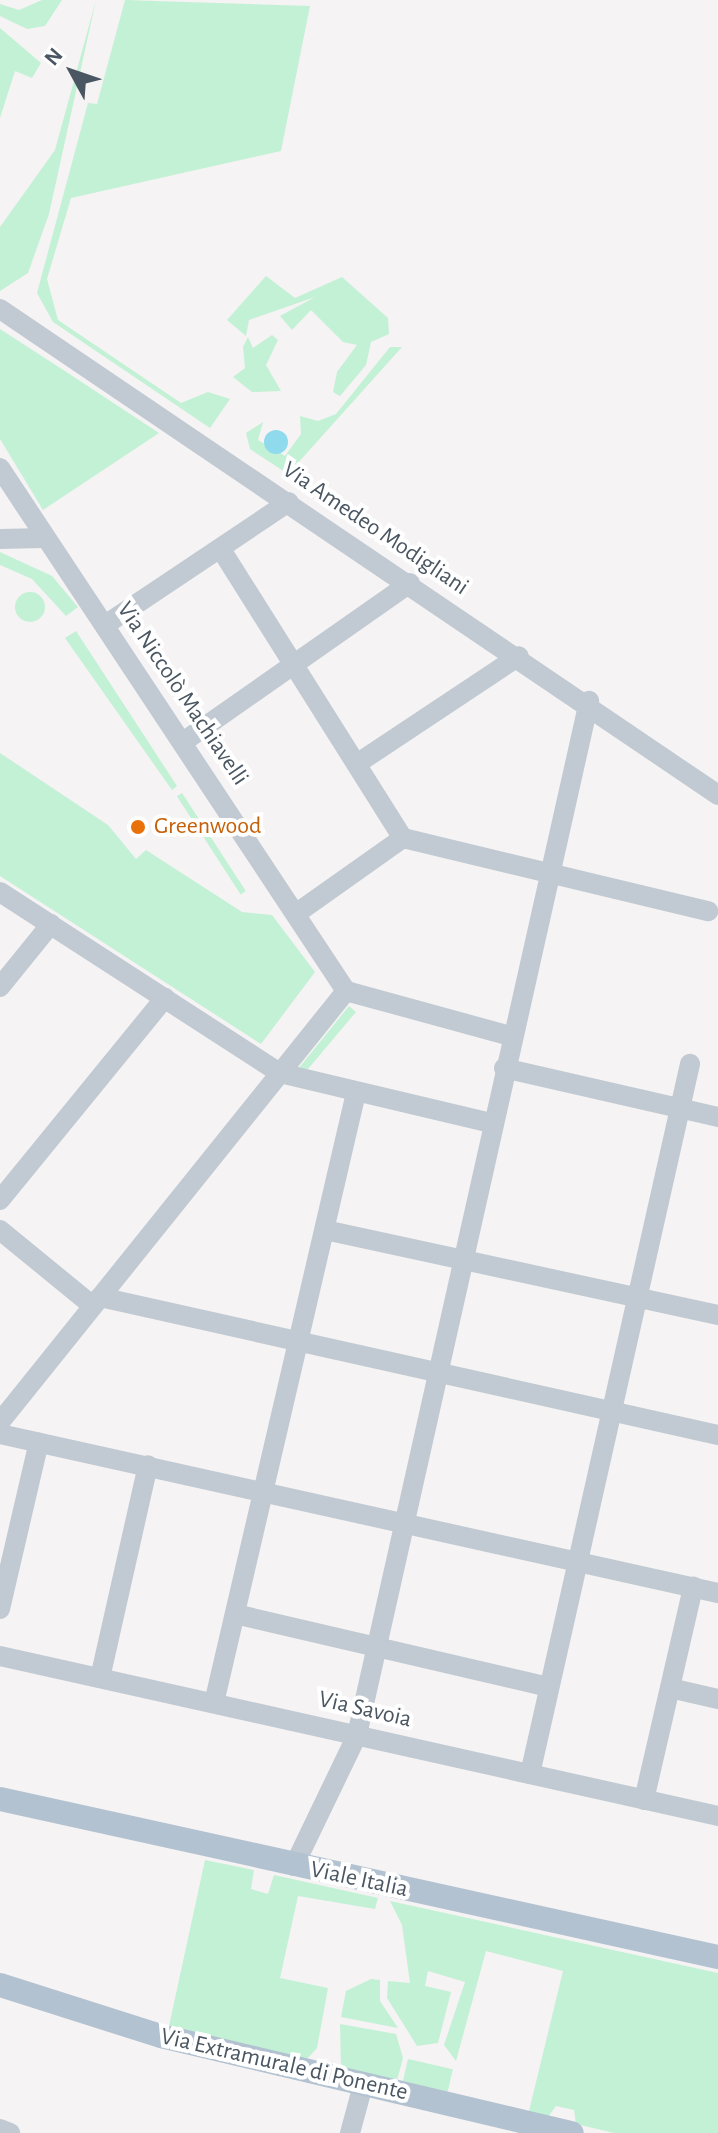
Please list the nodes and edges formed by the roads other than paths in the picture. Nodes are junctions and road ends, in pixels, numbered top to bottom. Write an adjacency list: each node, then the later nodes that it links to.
1 (0, 309): 3 (street, Via Amedeo Modigliani)
2 (0, 468): 4 (street, Via Niccolò Machiavelli)
3 (289, 502): 6 (street); 7 (street, Via Amedeo Modigliani)
4 (43, 538): 5 (street); 8 (street, Via Niccolò Machiavelli)
5 (0, 539)
6 (222, 551): 8 (street); 10 (street)
7 (410, 583): 9 (street, Via Amedeo Modigliani); 10 (street)
8 (105, 625): 12 (street, Via Niccolò Machiavelli)
9 (519, 656): 11 (street, Via Amedeo Modigliani); 13 (street)
10 (295, 663): 12 (street); 13 (street)
11 (589, 701): 14 (street, Via Amedeo Modigliani); 16 (street)
12 (183, 742): 19 (street, Via Niccolò Machiavelli)
13 (358, 763): 15 (street)
14 (718, 795)
15 (403, 838): 16 (street); 19 (street)
16 (545, 873): 18 (street); 24 (street)
17 (0, 892): 20 (street)
18 (708, 911)
19 (297, 913): 22 (street, Via Niccolò Machiavelli)
20 (51, 924): 21 (street); 23 (street)
21 (0, 987)
22 (346, 991): 24 (street); 27 (street)
23 (165, 998): 27 (street); 32 (street)
24 (511, 1036): 26 (street)
25 (690, 1064): 29 (street)
26 (504, 1068): 29 (street); 31 (street)
27 (280, 1073): 28 (street); 37 (street)
28 (356, 1093): 31 (street); 34 (street)
29 (681, 1109): 30 (street); 36 (street)
30 (718, 1117)
31 (492, 1123): 35 (street)
32 (0, 1200)
33 (0, 1230): 37 (street)
34 (325, 1230): 35 (street); 39 (street)
35 (461, 1259): 36 (street); 40 (street)
36 (635, 1296): 38 (street); 41 (street)
37 (97, 1301): 39 (street); 42 (street)
38 (718, 1315)
39 (296, 1342): 40 (street); 47 (street)
40 (438, 1373): 41 (street); 48 (street)
41 (612, 1414): 44 (street); 50 (street)
42 (0, 1422)
43 (0, 1434): 45 (street)
44 (718, 1435)
45 (39, 1442): 46 (street); 49 (street)
46 (148, 1465): 47 (street); 57 (street)
47 (263, 1490): 48 (street); 54 (street)
48 (407, 1522): 50 (street); 55 (street)
49 (7, 1545): 53 (street)
50 (578, 1561): 51 (street); 58 (street)
51 (693, 1587): 52 (street); 59 (street)
52 (718, 1593)
53 (0, 1609)
54 (235, 1614): 55 (street); 61 (street)
55 (376, 1648): 58 (street); 62 (street)
56 (0, 1656): 57 (street, Via Savoia)
57 (100, 1678): 61 (street, Via Savoia)
58 (548, 1687): 63 (street)
59 (670, 1688): 60 (street); 65 (street)
60 (718, 1699)
61 (214, 1703): 62 (street, Via Savoia)
62 (357, 1735): 63 (street, Via Savoia); 67 (street)
63 (530, 1774): 65 (street, Via Savoia)
64 (0, 1799): 67 (main road, Viale Italia)
65 (644, 1800): 66 (street, Via Savoia)
66 (718, 1816)
67 (294, 1866): 68 (main road, Viale Italia)
68 (718, 1957)
69 (0, 1985): 70 (main road, Via Extramurale di Ponente)
70 (363, 2085): 73 (street); 74 (main road, Via Extramurale di Ponente)
71 (0, 2129): 72 (street)
72 (10, 2133)
73 (350, 2133)
74 (572, 2133)

